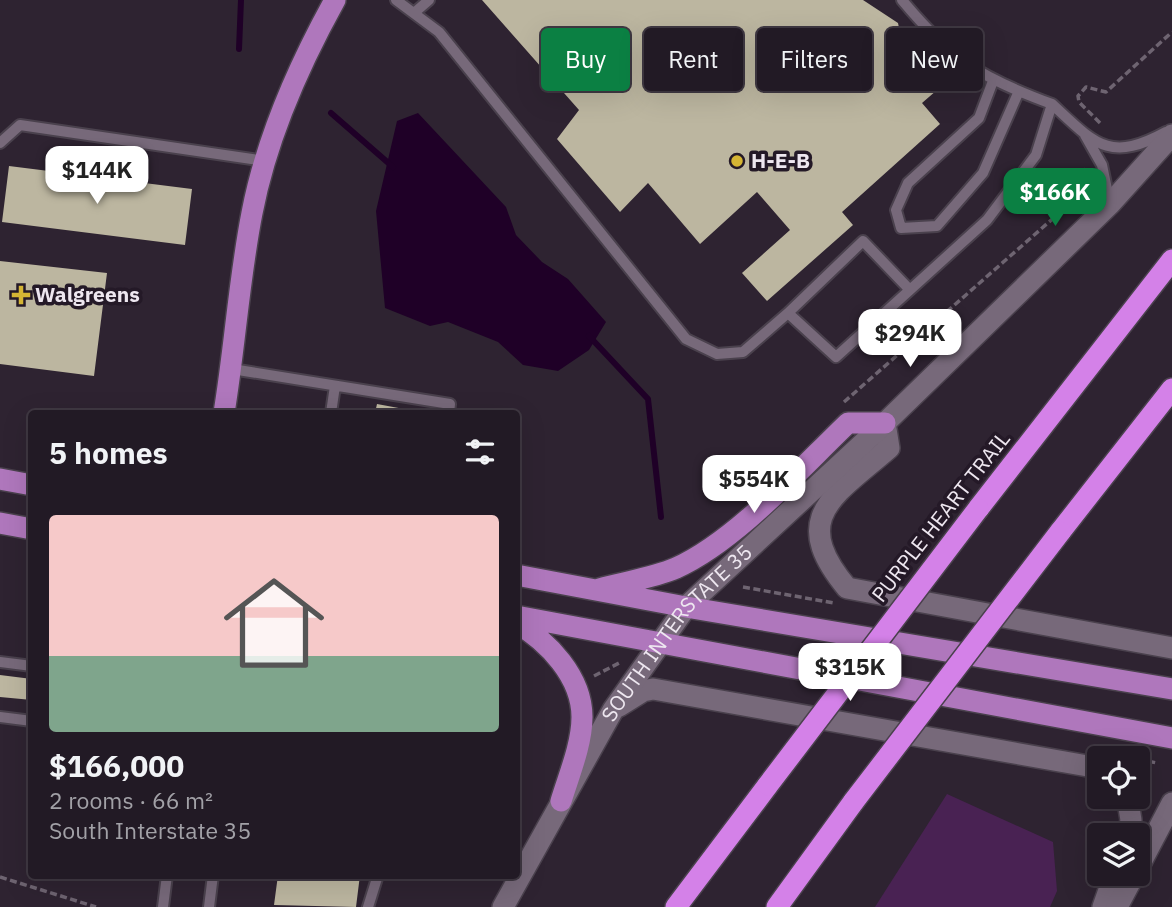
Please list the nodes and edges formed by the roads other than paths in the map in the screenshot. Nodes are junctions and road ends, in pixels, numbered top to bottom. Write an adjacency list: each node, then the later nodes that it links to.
1 (335, 0): 13 (main road)
2 (396, 0): 5 (lane)
3 (429, 0): 5 (lane)
4 (902, 0): 6 (lane)
5 (414, 13): 17 (lane)
6 (993, 81): 7 (lane); 7 (lane)
7 (1019, 91): 8 (lane)
8 (1052, 104): 10 (lane); 16 (lane)
9 (1172, 129): 10 (lane)
10 (1086, 135): 14 (lane)
11 (1172, 135): 14 (main road, SOUTH INTERSTATE 35)
12 (0, 143): 13 (lane)
13 (265, 161): 18 (main road)
14 (1110, 204): 24 (main road, SOUTH INTERSTATE 35)
15 (1172, 260): 58 (highway, PURPLE HEART TRAIL, bridge)
16 (910, 290): 17 (lane); 17 (lane)
17 (788, 313)
18 (232, 369): 19 (lane); 21 (main road)
19 (335, 386): 22 (lane); 23 (lane)
20 (1172, 389): 59 (highway, bridge)
21 (225, 410)
22 (331, 410)
23 (449, 410)
24 (886, 423): 30 (main road); 31 (main road, SOUTH INTERSTATE 35); 35 (main road)
25 (0, 479): 26 (main road)
26 (28, 484)
27 (0, 523): 28 (main road)
28 (28, 528)
29 (520, 576): 30 (main road)
30 (597, 590): 31 (main road)
31 (685, 607): 34 (main road, SOUTH INTERSTATE 35); 38 (main road)
32 (520, 617): 34 (main road)
33 (520, 625): 44 (main road)
34 (658, 641): 39 (main road, SOUTH INTERSTATE 35); 42 (main road)
35 (1172, 648)
36 (0, 662): 37 (lane)
37 (28, 666)
38 (1172, 689)
39 (613, 710): 43 (main road); 44 (main road, SOUTH INTERSTATE 35)
40 (0, 717): 41 (lane)
41 (28, 720)
42 (1172, 738)
43 (1087, 766)
44 (561, 801): 47 (main road, SOUTH INTERSTATE 35)
45 (1172, 803): 46 (main road)
46 (1150, 845)
47 (520, 876)
48 (166, 879): 54 (lane)
49 (212, 879): 55 (lane)
50 (377, 879): 56 (lane)
51 (518, 879): 57 (main road, SOUTH INTERSTATE 35)
52 (1110, 886): 60 (main road)
53 (1128, 886): 61 (main road)
54 (163, 907)
55 (209, 907)
56 (368, 907)
57 (503, 907)
58 (676, 907)
59 (777, 907)
60 (1103, 907)
61 (1117, 907)

